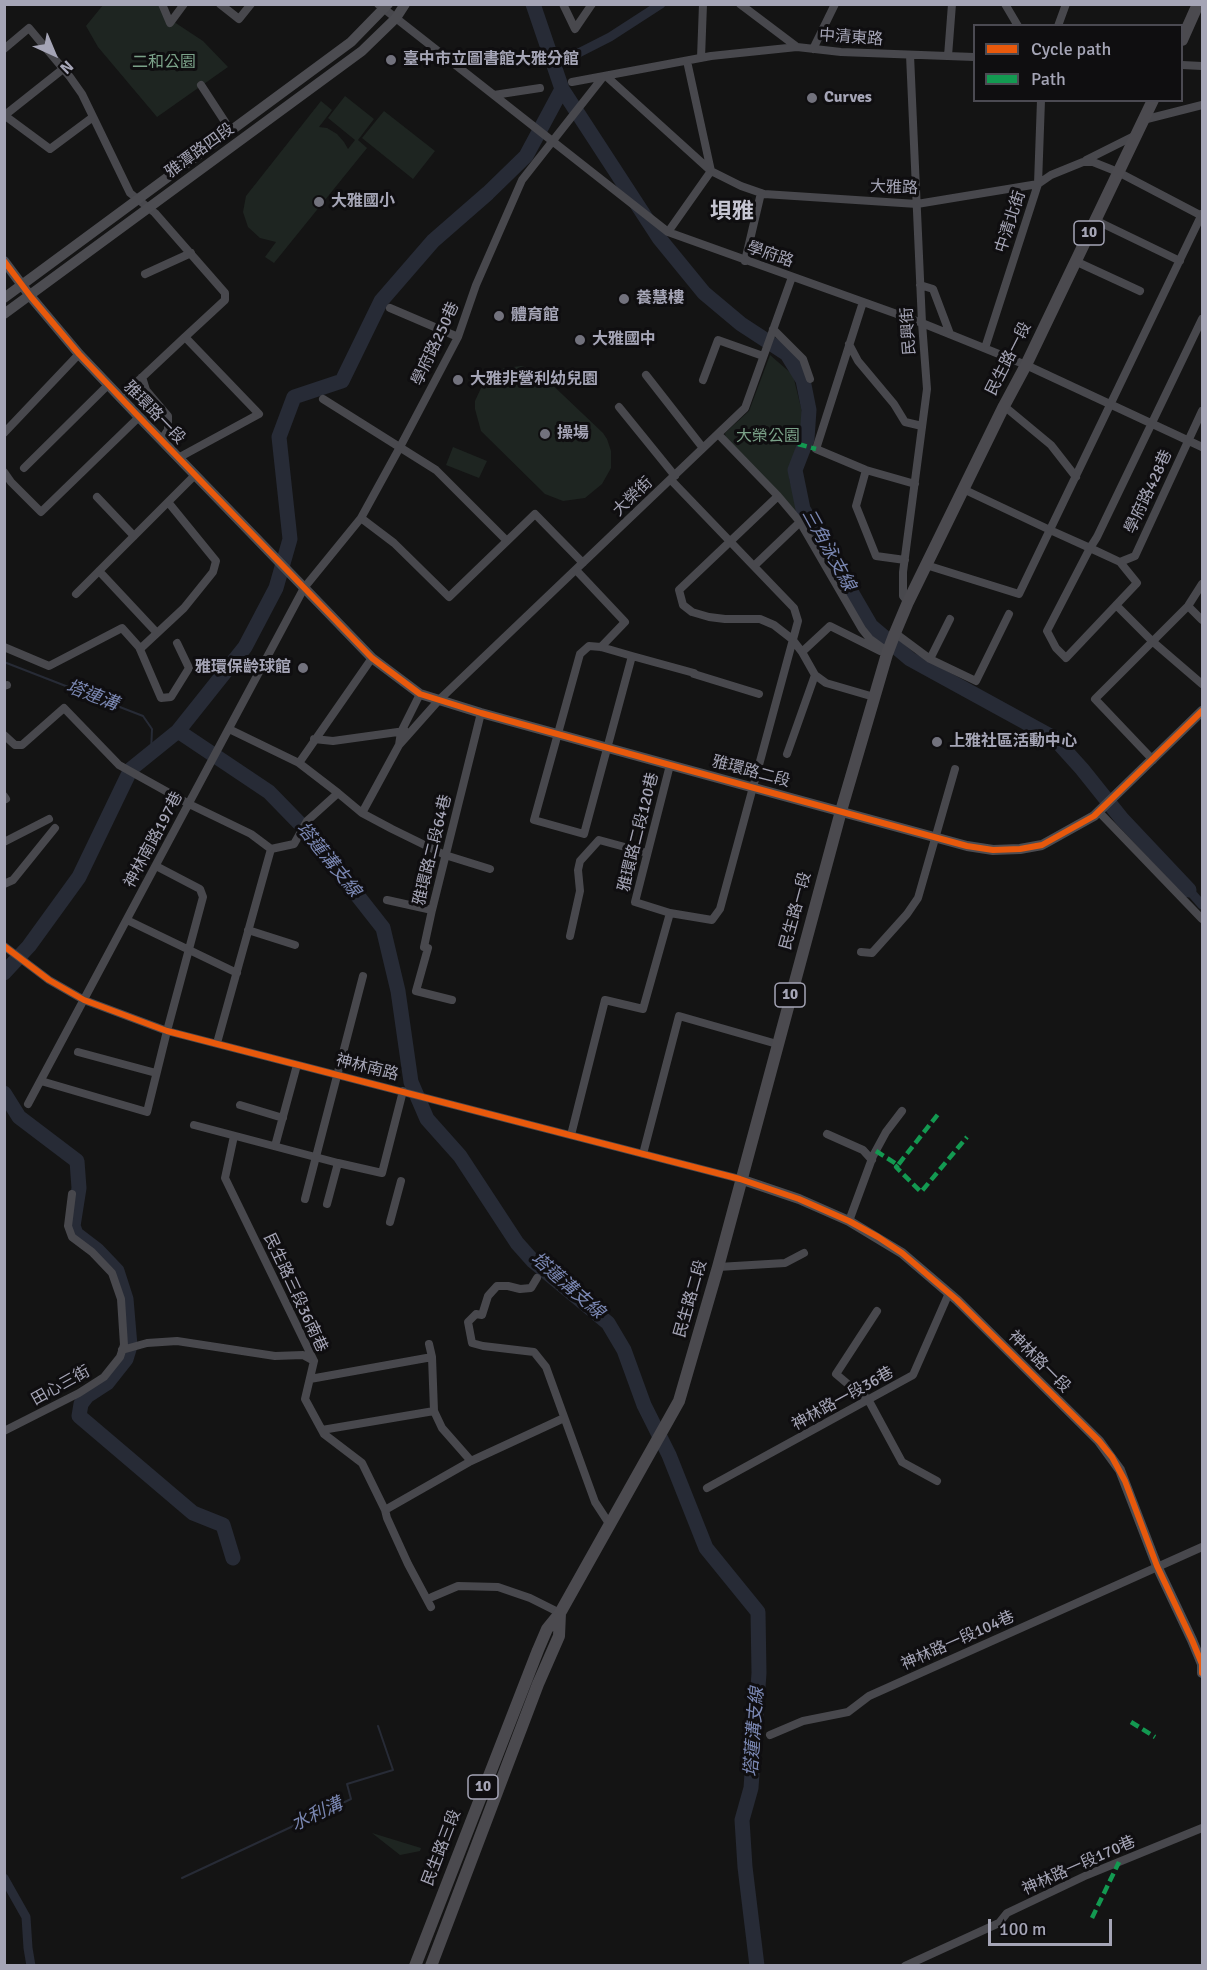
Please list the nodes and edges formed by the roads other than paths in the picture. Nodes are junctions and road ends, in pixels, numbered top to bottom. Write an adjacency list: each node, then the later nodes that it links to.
1 (162, 4): 2 (street)
2 (184, 4)
3 (220, 4): 4 (street)
4 (251, 4)
5 (405, 4): 16 (street, 雅潭路四段)
6 (563, 4): 7 (street)
7 (592, 4)
8 (703, 4): 26 (street)
9 (740, 4): 20 (street, 中清東路)
10 (835, 4): 22 (street)
11 (952, 4): 24 (street)
12 (1005, 4): 17 (street)
13 (1066, 4): 18 (street)
14 (1200, 5): 19 (main road)
15 (383, 6): 16 (street, 學府路); 42 (street, 雅潭路四段)
16 (396, 18): 35 (street, 學府路); 52 (street, 雅潭路四段)
17 (1017, 24)
18 (1059, 24)
19 (1183, 38)
20 (797, 48): 22 (street, 中清東路); 26 (street)
21 (4, 49): 30 (street)
22 (813, 49): 23 (street, 中清東路)
23 (910, 55): 24 (street, 中清東路); 51 (street, 民興街)
24 (948, 56): 25 (street, 中清東路)
25 (973, 57)
26 (701, 58): 27 (street)
27 (687, 61): 31 (street); 46 (street)
28 (1183, 65): 29 (street)
29 (1203, 66)
30 (63, 69): 39 (street); 40 (street)
31 (605, 77): 32 (street); 44 (street, 學府路250巷); 46 (street, 大雅路)
32 (572, 82)
33 (201, 85): 42 (street)
34 (540, 88): 35 (street)
35 (494, 95): 44 (street, 學府路)
36 (1041, 102): 48 (street, 中清北街)
37 (1152, 102): 41 (main road, 民生路一段 / 10)
38 (1203, 105): 41 (street)
39 (5, 115): 40 (street)
40 (93, 117): 50 (street)
41 (1143, 120): 43 (main road, 民生路一段 / 10)
42 (231, 131): 50 (street, 雅潭路四段)
43 (1136, 135): 45 (street, 大雅路); 47 (main road, 民生路一段 / 10)
44 (551, 140): 55 (street, 學府路); 76 (street, 學府路250巷)
45 (1083, 162): 47 (street); 48 (street, 大雅路)
46 (711, 171): 49 (street, 大雅路); 55 (street)
47 (1118, 172): 53 (street); 54 (main road, 民生路一段 / 10)
48 (1038, 184): 51 (street, 大雅路); 78 (street, 中清北街)
49 (761, 193): 51 (street, 大雅路); 58 (street)
50 (137, 200): 52 (street); 64 (street, 雅潭路四段)
51 (917, 204): 63 (street, 民興街)
52 (148, 208): 56 (street); 66 (street, 雅潭路四段)
53 (1202, 215): 60 (street)
54 (1095, 220): 59 (main road, 民生路一段 / 10); 60 (street)
55 (668, 232): 58 (street, 學府路)
56 (191, 253): 61 (street); 75 (street)
57 (4, 261): 64 (street, 雅環路一段)
58 (745, 261): 62 (street, 學府路)
59 (1076, 261): 65 (street); 81 (main road, 民生路一段 / 10)
60 (1180, 261): 89 (street)
61 (145, 274)
62 (792, 277): 68 (street, 學府路); 73 (street, 大榮街)
63 (920, 285): 72 (street, 民興街); 74 (street)
64 (22, 286): 66 (street, 雅環路一段); 67 (street, 雅潭路四段)
65 (1140, 291)
66 (30, 297): 70 (street, 雅潭路四段); 79 (street, 雅環路一段)
67 (4, 298)
68 (863, 302): 72 (street, 學府路); 77 (street)
69 (390, 308): 76 (street)
70 (4, 314)
71 (1203, 319): 94 (street)
72 (922, 323): 74 (street, 學府路); 95 (street, 民興街)
73 (772, 331): 80 (street, 大榮街); 84 (street)
74 (950, 334): 78 (street, 學府路)
75 (185, 337): 83 (street); 103 (street)
76 (458, 337): 100 (street, 學府路250巷)
77 (849, 344): 95 (street); 105 (street)
78 (985, 348): 81 (street, 學府路)
79 (79, 354): 86 (street, 雅環路一段); 96 (street)
80 (764, 354): 85 (street); 97 (street, 大榮街)
81 (1026, 365): 89 (street, 學府路); 90 (main road, 民生路一段 / 10)
82 (646, 375): 102 (street)
83 (142, 377): 87 (street); 98 (street)
84 (810, 379)
85 (703, 380)
86 (108, 385): 87 (street, 雅環路一段); 104 (street)
87 (120, 398): 93 (street, 雅環路一段)
88 (323, 399): 100 (street)
89 (1112, 403): 94 (street, 學府路); 108 (street)
90 (1004, 405): 108 (street); 112 (main road, 民生路一段 / 10)
91 (620, 407): 109 (street)
92 (1203, 411): 99 (street, 學府路428巷)
93 (139, 417): 98 (street, 雅環路一段); 110 (street)
94 (1152, 423): 99 (street, 學府路); 122 (street)
95 (922, 426): 111 (street, 民興街)
96 (4, 433)
97 (718, 434): 102 (street, 大榮街); 113 (street)
98 (161, 440): 103 (street, 雅環路一段)
99 (1188, 440): 101 (street, 學府路); 124 (street, 學府路428巷)
100 (400, 447): 116 (street, 學府路250巷); 120 (street)
101 (1203, 447)
102 (703, 448): 109 (street, 大榮街)
103 (178, 458): 107 (street, 雅環路一段)
104 (24, 468)
105 (866, 470): 111 (street); 123 (street)
106 (4, 472): 110 (street)
107 (195, 475): 115 (street); 130 (street, 雅環路一段)
108 (1076, 477): 118 (street)
109 (673, 478): 121 (street); 125 (street, 大榮街)
110 (8, 483)
111 (915, 484): 123 (street, 民興街)
112 (963, 489): 118 (street); 126 (main road, 民生路一段 / 10)
113 (778, 496): 117 (street); 121 (street)
114 (97, 497): 119 (street)
115 (168, 502): 119 (street); 140 (street)
116 (361, 518): 120 (street); 132 (street, 學府路250巷)
117 (800, 522): 127 (street); 149 (street)
118 (1050, 530): 122 (street); 126 (street)
119 (134, 536): 129 (street)
120 (507, 541): 125 (street)
121 (730, 541): 127 (street); 142 (street)
122 (1090, 548): 124 (street); 135 (street)
123 (905, 560): 134 (street, 民興街)
124 (1120, 562): 135 (street)
125 (583, 563): 128 (street, 大榮街)
126 (926, 565): 134 (main road, 民生路一段 / 10)
127 (754, 566): 142 (street)
128 (576, 570): 146 (street); 158 (street, 大榮街)
129 (99, 571): 133 (street); 140 (street)
130 (293, 577): 132 (street, 雅環路二段)
131 (1203, 584): 136 (street)
132 (304, 588): 151 (street, 雅環路二段); 161 (street, 神林南路197巷)
133 (76, 594)
134 (908, 602): 141 (main road, 民生路一段 / 10)
135 (1116, 605): 143 (street)
136 (1188, 606): 139 (street); 143 (street)
137 (1010, 614): 152 (street)
138 (950, 619): 152 (street)
139 (1203, 620)
140 (157, 633): 147 (street)
141 (895, 633): 149 (main road, 10); 152 (street)
142 (792, 639): 148 (street); 174 (street)
143 (1152, 641): 154 (street); 170 (street)
144 (177, 643): 147 (street)
145 (4, 647): 147 (street)
146 (600, 647): 150 (street); 164 (street)
147 (140, 649)
148 (802, 652): 149 (street); 153 (street)
149 (888, 653): 157 (main road, 民生路一段 / 10)
150 (632, 656): 156 (street); 168 (street)
151 (372, 658): 155 (street, 雅環路二段); 166 (street)
152 (930, 659)
153 (815, 675): 157 (street); 169 (street)
154 (1203, 684)
155 (420, 693): 158 (street, 雅環路二段); 163 (street)
156 (759, 694)
157 (874, 697): 177 (main road, 民生路一段 / 10)
158 (439, 700): 160 (street, 雅環路二段); 162 (street, 大榮街)
159 (1203, 711): 170 (street, 雅環路二段)
160 (481, 713): 164 (street, 雅環路二段); 186 (street, 雅環路二段64巷)
161 (229, 729): 171 (street); 176 (street, 神林南路197巷)
162 (412, 729): 163 (street); 167 (street, 大榮街)
163 (401, 732): 166 (street); 167 (street)
164 (557, 733): 168 (street, 雅環路二段); 168 (street)
165 (4, 735): 176 (street)
166 (314, 739): 171 (street)
167 (399, 745): 179 (street)
168 (608, 747): 172 (street, 雅環路二段)
169 (787, 754)
170 (1153, 760): 178 (street, 雅環路二段)
171 (298, 763): 175 (street)
172 (670, 765): 174 (street, 雅環路二段); 185 (street, 雅環路二段120巷)
173 (955, 769): 182 (street)
174 (752, 786): 177 (street, 雅環路二段); 192 (street, 雅環路二段120巷)
175 (338, 793): 179 (street); 184 (street)
176 (189, 804): 184 (street); 187 (street, 神林南路197巷)
177 (841, 811): 182 (street, 雅環路二段); 207 (main road, 民生路一段 / 10)
178 (1100, 811): 182 (street, 雅環路二段); 193 (street)
179 (362, 813): 186 (street)
180 (49, 819): 183 (street)
181 (55, 828): 189 (street)
182 (936, 837): 200 (street)
183 (4, 842)
184 (271, 849): 195 (street)
185 (647, 853): 192 (street, 雅環路二段120巷); 196 (street)
186 (445, 855): 188 (street); 191 (street, 雅環路二段64巷)
187 (156, 866): 194 (street, 神林南路197巷); 199 (street)
188 (490, 869)
189 (4, 884)
190 (387, 900): 191 (street)
191 (432, 910): 204 (street, 雅環路二段64巷)
192 (670, 913): 220 (street)
193 (1203, 919)
194 (127, 920): 199 (street); 203 (street, 神林南路197巷)
195 (249, 930): 197 (street); 201 (street)
196 (570, 936)
197 (295, 945)
198 (5, 947): 203 (street, 神林南路)
199 (189, 950): 201 (street); 205 (street)
200 (861, 952)
201 (237, 973): 206 (street)
202 (363, 976): 211 (street)
203 (84, 1000): 205 (street, 神林南路); 212 (street, 神林南路197巷)
204 (452, 1000)
205 (167, 1031): 206 (street, 神林南路); 210 (street)
206 (217, 1044): 209 (street, 神林南路)
207 (777, 1044): 223 (street); 227 (main road, 民生路一段 / 10)
208 (78, 1052): 210 (street)
209 (297, 1065): 211 (street, 神林南路); 217 (street)
210 (156, 1073): 212 (street)
211 (337, 1074): 213 (street, 神林南路); 224 (street)
212 (41, 1081): 214 (street, 神林南路197巷)
213 (405, 1091): 220 (street, 神林南路); 226 (street)
214 (28, 1104)
215 (240, 1105): 217 (street)
216 (902, 1111): 225 (street)
217 (283, 1118): 222 (street)
218 (194, 1125): 221 (street)
219 (827, 1134): 225 (street)
220 (571, 1135): 223 (street, 神林南路)
221 (234, 1136): 222 (street); 242 (street, 民生路三段36南巷)
222 (275, 1146): 224 (street)
223 (643, 1154): 227 (street, 神林南路)
224 (316, 1157): 226 (street); 230 (street)
225 (872, 1160): 232 (street)
226 (338, 1163): 231 (street)
227 (740, 1179): 232 (street, 神林路一段); 235 (main road, 民生路二段 / 10)
228 (401, 1181): 233 (street)
229 (72, 1194): 240 (street)
230 (304, 1200)
231 (327, 1204)
232 (849, 1221): 237 (street, 神林路一段)
233 (390, 1222)
234 (804, 1253): 235 (street)
235 (718, 1267): 249 (main road, 民生路二段 / 10)
236 (537, 1278): 246 (street)
237 (949, 1293): 244 (street, 神林路一段36巷); 256 (street, 神林路一段)
238 (877, 1311): 244 (street)
239 (429, 1344): 241 (street)
240 (122, 1350): 242 (street); 248 (street, 田心三街)
241 (432, 1357): 243 (street); 245 (street)
242 (314, 1361): 243 (street, 民生路三段36南巷)
243 (310, 1379): 247 (street, 民生路三段36南巷)
244 (869, 1401): 251 (street); 252 (street, 神林路一段36巷)
245 (434, 1411): 247 (street); 250 (street)
246 (564, 1418): 250 (street); 254 (street)
247 (322, 1430): 253 (street, 民生路三段36南巷)
248 (4, 1431)
249 (655, 1446): 254 (main road, 民生路三段 / 10)
250 (471, 1461): 253 (street)
251 (937, 1481)
252 (707, 1488)
253 (385, 1510): 258 (street, 民生路三段36南巷)
254 (610, 1525): 259 (main road, 民生路三段 / 10)
255 (1203, 1547): 256 (street, 神林路一段104巷)
256 (1157, 1566): 260 (street, 神林路一段); 261 (street, 神林路一段104巷)
257 (432, 1597): 259 (street)
258 (431, 1607)
259 (560, 1613): 263 (main road, 民生路三段 / 10); 264 (main road, 民生路三段 / 10)
260 (1203, 1673)
261 (770, 1735)
262 (1203, 1828): 265 (street, 神林路一段170巷)
263 (415, 1965)
264 (430, 1965)
265 (905, 1965)

